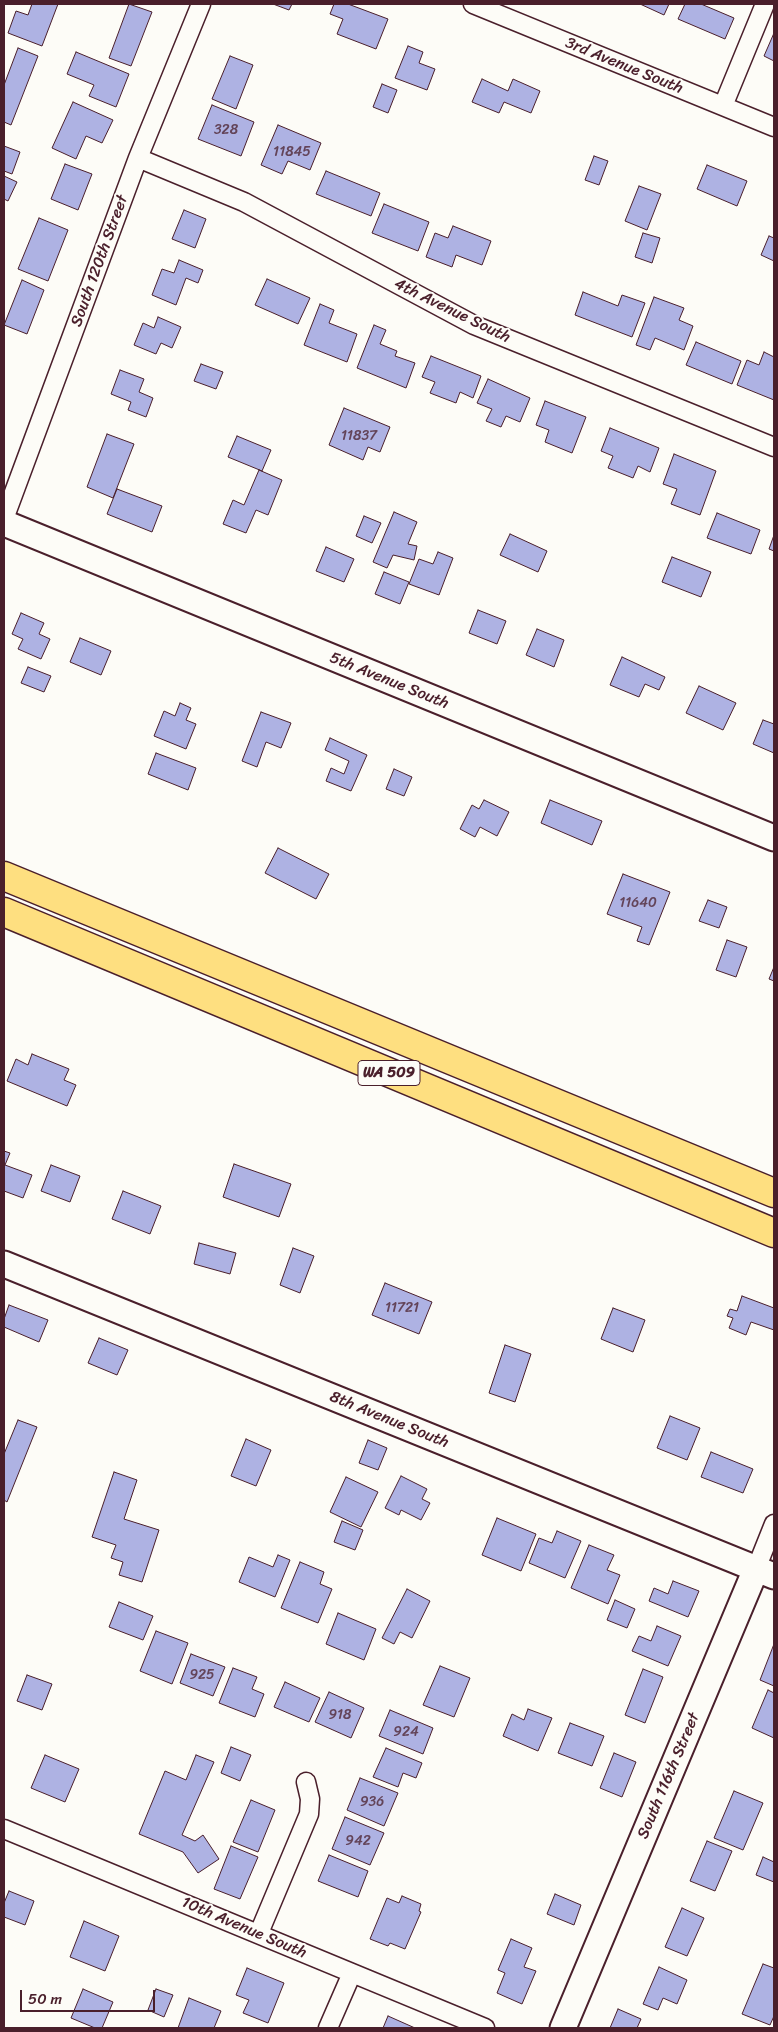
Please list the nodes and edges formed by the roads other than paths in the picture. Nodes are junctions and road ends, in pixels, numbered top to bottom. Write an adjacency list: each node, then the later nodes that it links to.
1 (201, 4): 6 (street, South 120th Street)
2 (473, 4): 4 (street, 3rd Avenue South)
3 (765, 4): 4 (street)
4 (723, 106): 5 (street, 3rd Avenue South)
5 (774, 128)
6 (138, 158): 7 (street, 4th Avenue South); 8 (street, South 120th Street)
7 (774, 447)
8 (4, 521): 9 (street, 5th Avenue South)
9 (774, 838)
10 (4, 876): 12 (highway, WA 509)
11 (4, 912): 13 (highway, WA 509)
12 (774, 1192)
13 (774, 1233)
14 (4, 1264): 16 (street, 8th Avenue South)
15 (774, 1524): 16 (street, South 116th Street)
16 (765, 1572): 23 (street, South 116th Street)
17 (306, 1782): 19 (street)
18 (4, 1829): 19 (street, 10th Avenue South)
19 (259, 1933): 20 (street, 10th Avenue South)
20 (352, 1972): 21 (street); 22 (street, 10th Avenue South)
21 (328, 2028)
22 (485, 2028)
23 (563, 2028)

